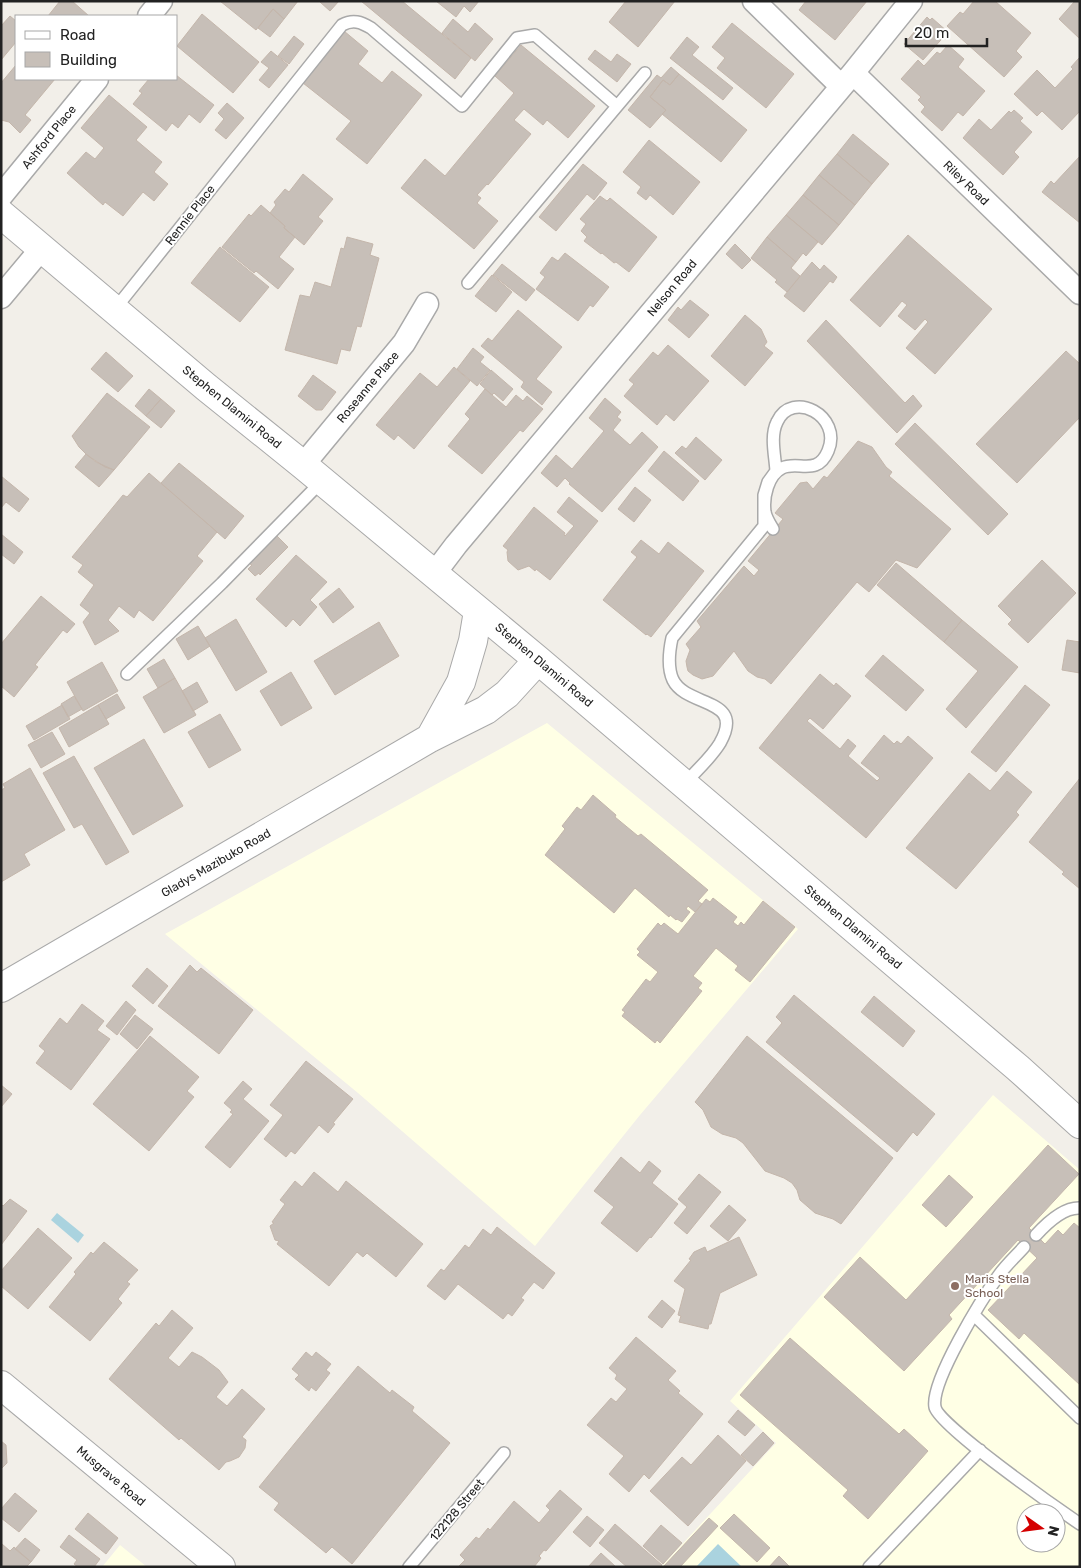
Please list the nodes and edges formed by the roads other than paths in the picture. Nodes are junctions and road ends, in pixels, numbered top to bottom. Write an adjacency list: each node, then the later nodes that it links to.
1 (161, 1): 4 (street)
2 (754, 1): 7 (street, Riley Road)
3 (911, 1): 7 (street, Nelson Road)
4 (150, 15)
5 (645, 74): 8 (lane)
6 (96, 80): 9 (street, Ashford Place)
7 (847, 80): 13 (street, Riley Road); 19 (street, Nelson Road)
8 (617, 106): 12 (lane); 16 (lane, Rennie Place)
9 (1, 196)
10 (1, 214): 11 (street, Stephen Dlamini Road)
11 (42, 248): 14 (street); 16 (street, Stephen Dlamini Road)
12 (468, 283)
13 (1080, 293)
14 (1, 297)
15 (427, 304): 17 (street, Roseanne Place)
16 (115, 309): 17 (street, Stephen Dlamini Road)
17 (312, 473): 19 (street, Stephen Dlamini Road); 22 (lane)
18 (773, 529): 24 (lane)
19 (434, 574): 20 (street, Stephen Dlamini Road)
20 (478, 611): 21 (street, Stephen Dlamini Road); 23 (street)
21 (538, 660): 23 (street, Gladys Mazibuko Road); 24 (street, Stephen Dlamini Road)
22 (127, 674)
23 (430, 738): 25 (street, Gladys Mazibuko Road)
24 (684, 784): 26 (street, Stephen Dlamini Road)
25 (1, 988)
26 (1080, 1124)
27 (1080, 1208): 28 (lane)
28 (1036, 1235)
29 (1024, 1246): 30 (lane)
30 (974, 1315): 32 (lane); 33 (lane)
31 (1, 1385): 36 (street, Musgrave Road)
32 (1080, 1418)
33 (980, 1450): 35 (lane); 38 (lane)
34 (504, 1453): 37 (lane, 122128 Street)
35 (1080, 1524)
36 (221, 1567)
37 (409, 1567)
38 (869, 1567)

